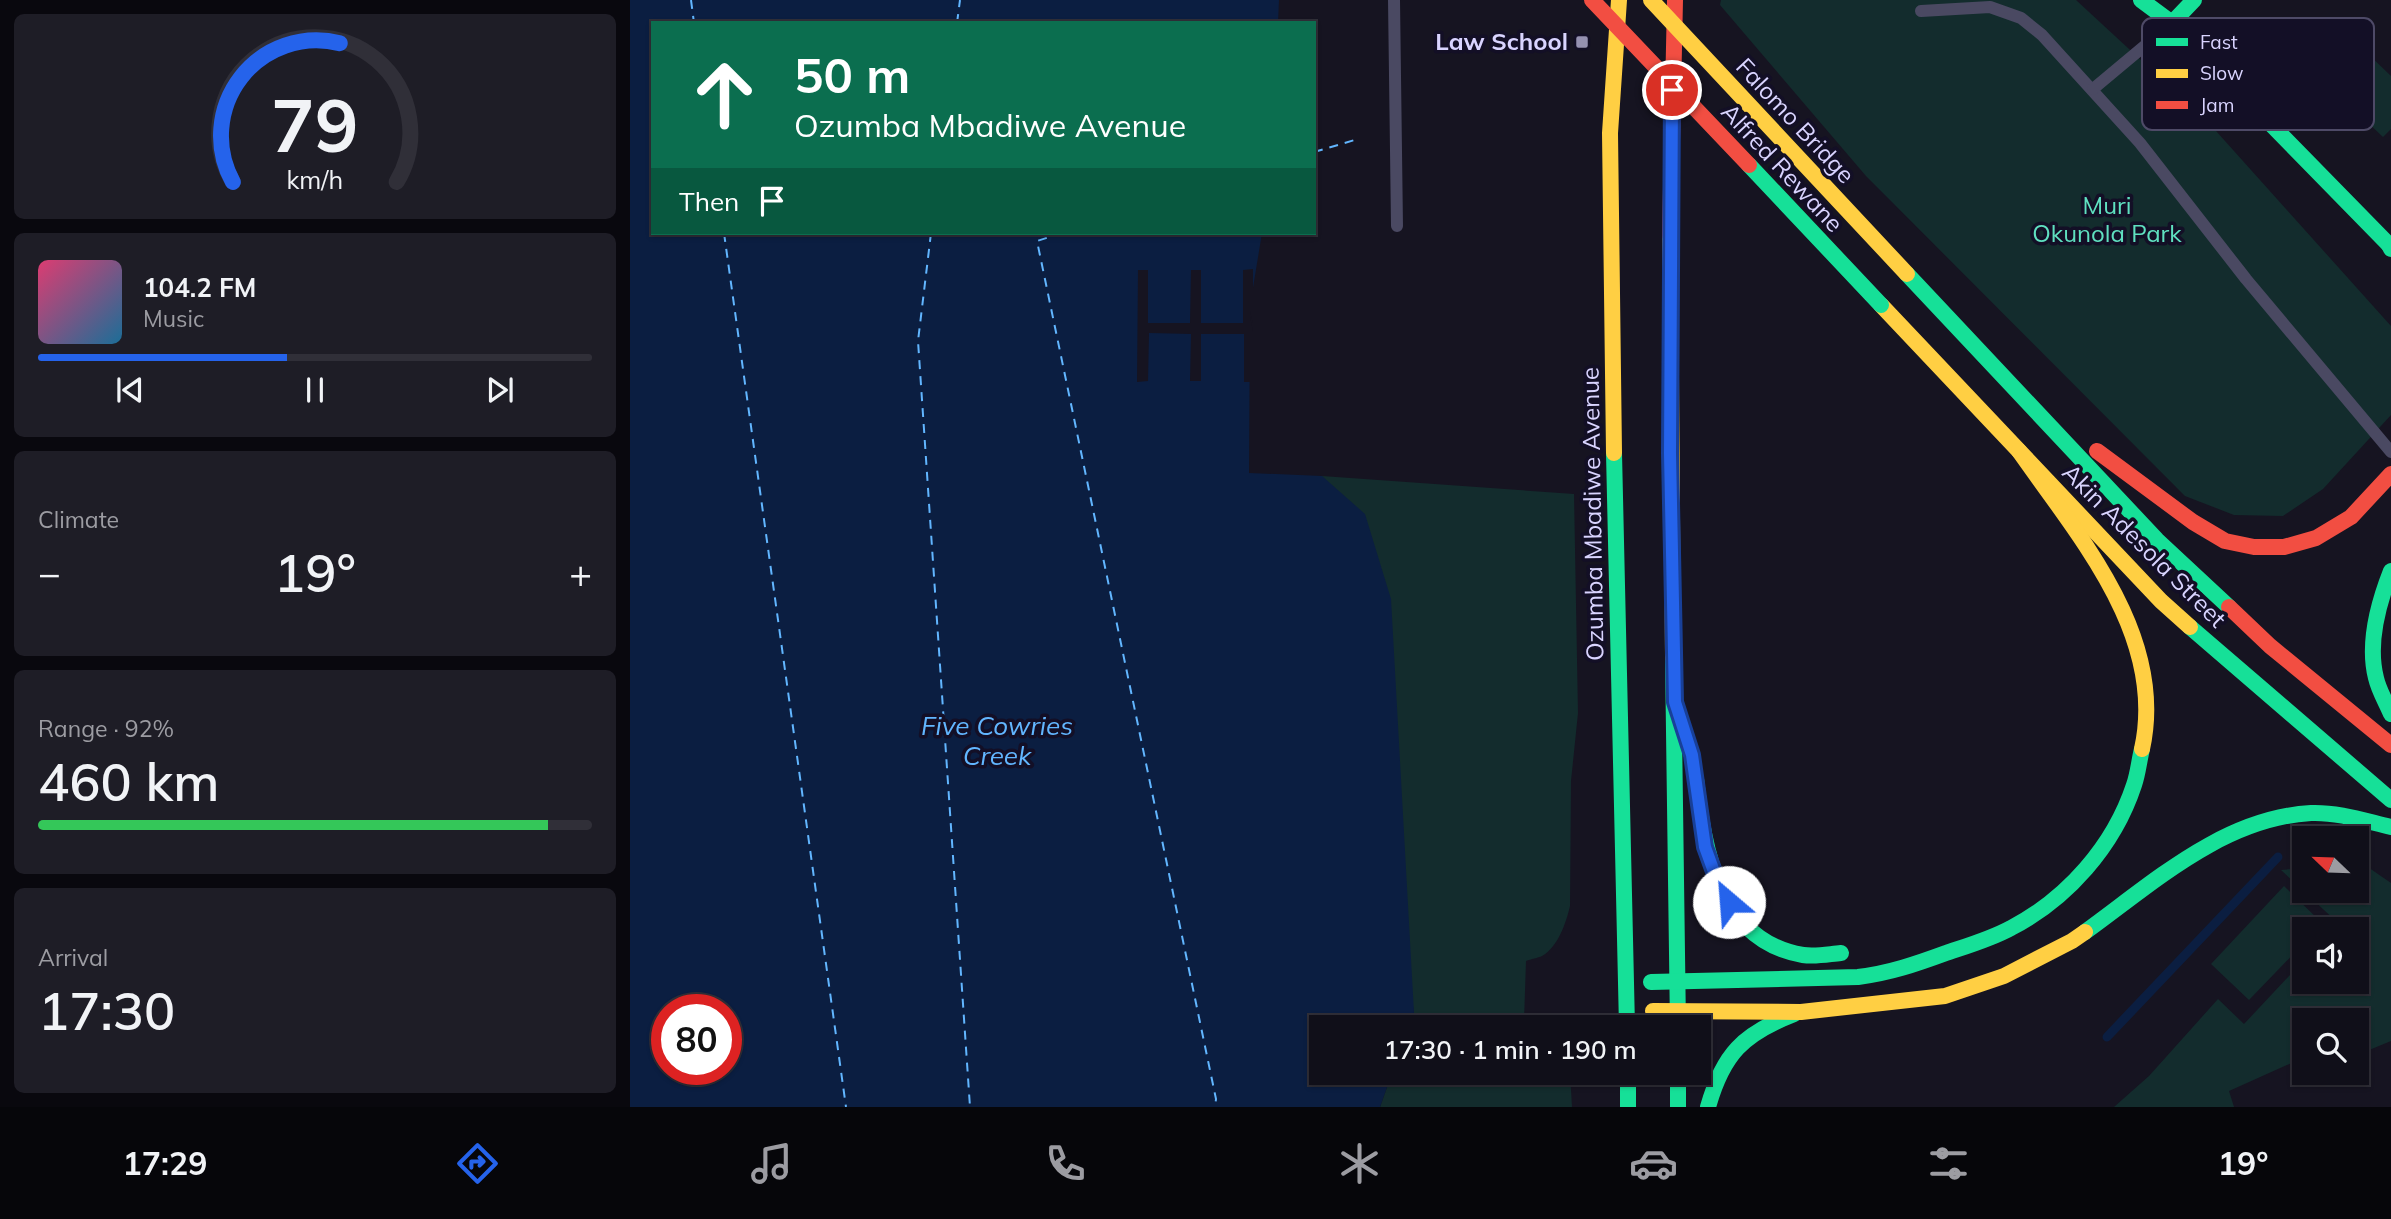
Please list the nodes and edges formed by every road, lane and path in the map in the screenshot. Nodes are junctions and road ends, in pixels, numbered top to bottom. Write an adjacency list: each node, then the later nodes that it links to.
1 (1394, 0): 16 (lane)
2 (1592, 0): 19 (main road, Alfred Rewane, bridge)
3 (1619, 0): 33 (main road, Ozumba Mbadiwe Avenue)
4 (1651, 0): 18 (main road, Falomo Bridge, bridge)
5 (1675, 0): 12 (main road)
6 (1684, 0): 12 (main road)
7 (2141, 0): 10 (main road)
8 (2194, 0): 11 (main road)
9 (1921, 11): 14 (lane)
10 (2165, 18)
11 (2177, 18)
12 (1673, 34): 25 (main road)
13 (2142, 48): 14 (lane)
14 (2093, 89): 22 (lane)
15 (2276, 130): 17 (main road)
16 (1398, 226)
17 (2390, 247)
18 (1907, 274): 20 (main road, Akin Adesola Street)
19 (1881, 306): 21 (main road, Akin Adesola Street)
20 (2022, 397): 23 (main road); 27 (main road, Akin Adesola Street)
21 (2019, 451): 28 (main road, Akin Adesola Street); 32 (main road)
22 (2391, 452)
23 (2391, 474)
24 (2391, 571): 26 (main road)
25 (1675, 702): 30 (main road); 34 (main road)
26 (2391, 714)
27 (2391, 745)
28 (2391, 800)
29 (2391, 827): 36 (main road)
30 (1857, 952)
31 (1894, 954): 32 (main road)
32 (1930, 957): 34 (main road)
33 (1625, 982): 34 (main road); 35 (main road, Ozumba Mbadiwe Avenue)
34 (1677, 983): 39 (main road)
35 (1627, 1010): 37 (main road, Ozumba Mbadiwe Avenue); 38 (main road)
36 (1801, 1012): 40 (main road); 45 (main road)
37 (1627, 1015)
38 (1655, 1015)
39 (1678, 1015)
40 (1711, 1017)
41 (1628, 1085): 43 (main road)
42 (1678, 1085): 44 (main road)
43 (1628, 1107)
44 (1678, 1107)
45 (1709, 1107)

